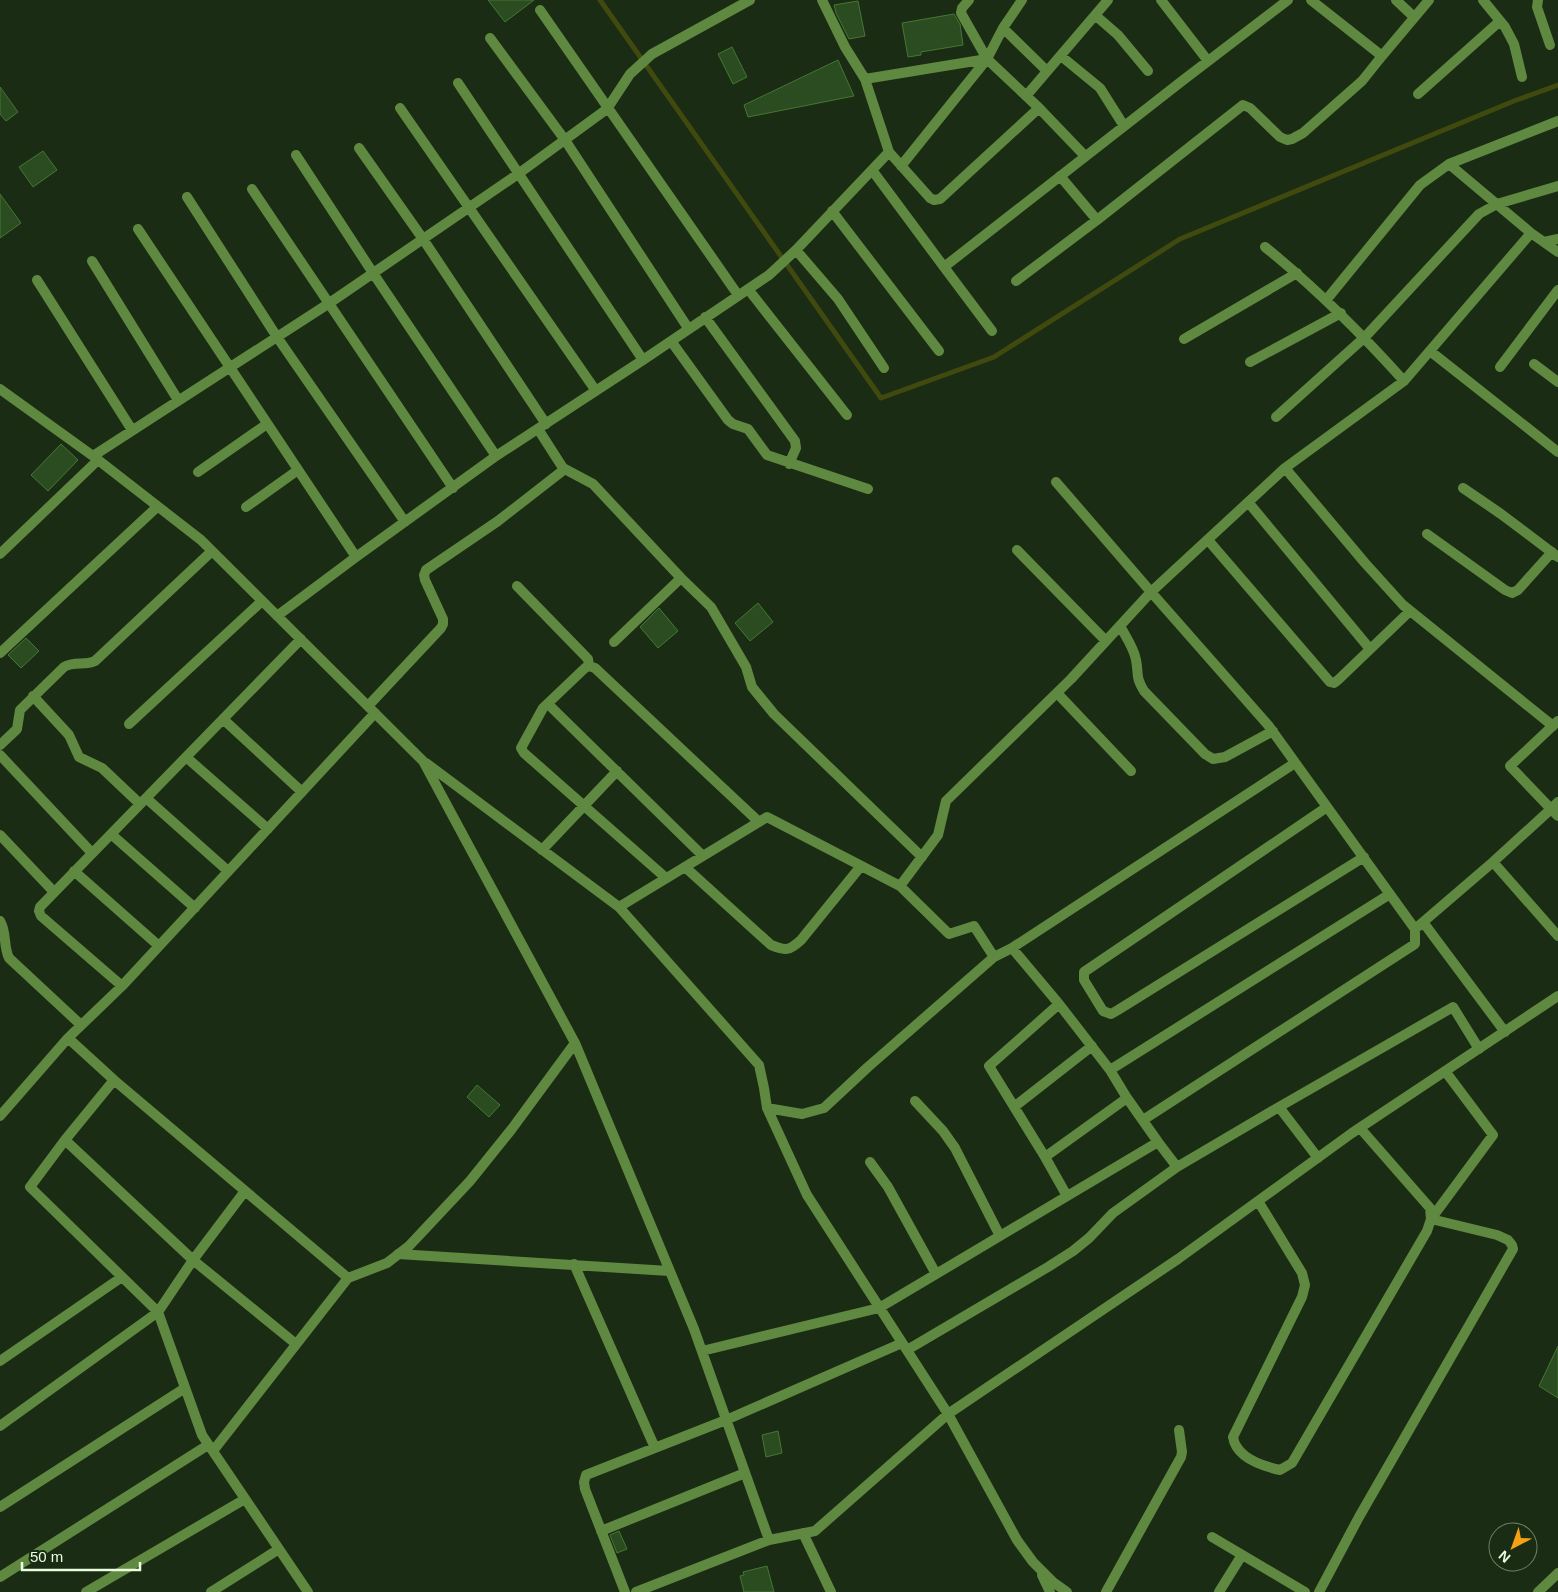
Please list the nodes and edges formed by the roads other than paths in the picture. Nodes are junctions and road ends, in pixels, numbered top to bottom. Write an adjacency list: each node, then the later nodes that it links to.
1 (750, 0): 33 (street)
2 (822, 0): 27 (street)
3 (969, 0): 22 (street)
4 (1022, 0): 17 (street)
5 (1108, 0): 14 (street)
6 (1161, 0): 23 (street)
7 (1288, 0): 23 (street)
8 (1311, 0): 21 (street)
9 (1396, 0): 15 (street)
10 (1429, 0): 15 (street)
11 (1483, 0): 16 (street)
12 (1538, 0): 19 (street)
13 (540, 10): 33 (street)
14 (1095, 15): 20 (street); 25 (street)
15 (1414, 17): 21 (street)
16 (1500, 21): 26 (street); 29 (street)
17 (1003, 28): 22 (street); 24 (street)
18 (490, 38): 36 (street)
19 (1550, 45)
20 (1061, 56): 24 (street); 35 (street)
21 (1382, 56): 52 (street)
22 (987, 59): 27 (street); 30 (street); 42 (street)
23 (1208, 60): 35 (street)
24 (1048, 71): 30 (street)
25 (1148, 71)
26 (1522, 78)
27 (865, 79): 38 (street)
28 (458, 83): 44 (street)
29 (1418, 94)
30 (1026, 96): 32 (street)
31 (400, 108): 50 (street)
32 (1039, 108): 40 (street); 42 (street)
33 (607, 109): 36 (street); 69 (street)
34 (1558, 121): 41 (street)
35 (1124, 126): 40 (street)
36 (565, 140): 44 (street); 74 (street)
37 (359, 148): 55 (street)
38 (889, 152): 42 (street); 43 (street)
39 (296, 155): 64 (street)
40 (1085, 156): 45 (street)
41 (1449, 164): 49 (street); 70 (street)
42 (901, 166)
43 (872, 170): 51 (street); 62 (street)
44 (518, 174): 50 (street); 82 (street)
45 (1060, 176): 52 (street); 62 (street)
46 (1558, 186): 49 (street)
47 (252, 189): 71 (street)
48 (187, 197): 76 (street)
49 (1497, 204): 54 (street); 77 (street)
50 (470, 207): 55 (street); 91 (street)
51 (832, 211): 59 (street); 80 (street)
52 (1097, 220): 66 (street)
53 (138, 229): 85 (street)
54 (1531, 233): 57 (street); 81 (street)
55 (423, 239): 64 (street); 96 (street)
56 (1558, 239): 57 (street)
57 (1544, 242): 60 (street)
58 (1265, 247): 63 (street)
59 (796, 250): 67 (street); 87 (street)
60 (1558, 252)
61 (92, 261): 92 (street)
62 (944, 267): 75 (street)
63 (1297, 272): 70 (street); 78 (street)
64 (373, 273): 71 (street); 99 (street)
65 (37, 280): 97 (street)
66 (1016, 281)
67 (748, 289): 69 (street); 93 (street)
68 (1558, 290): 86 (street)
69 (738, 295): 73 (street)
70 (1327, 300): 72 (street)
71 (328, 304): 76 (street); 107 (street)
72 (1341, 313): 77 (street); 83 (street)
73 (705, 317): 74 (street); 101 (street)
74 (688, 328): 79 (street)
75 (992, 331)
76 (277, 337): 85 (street); 113 (street)
77 (1365, 337): 88 (street); 94 (street)
78 (1184, 339)
79 (671, 340): 82 (street); 101 (street)
80 (939, 351)
81 (1430, 351): 88 (street); 98 (street)
82 (643, 360): 91 (street)
83 (1250, 362)
84 (1534, 364): 89 (street)
85 (229, 367): 92 (street); 95 (street)
86 (1500, 367)
87 (884, 368)
88 (1404, 381): 103 (street)
89 (1558, 382)
90 (0, 389): 100 (street)
91 (596, 391): 96 (street)
92 (178, 400): 97 (street)
93 (847, 415)
94 (1276, 417)
95 (267, 424): 104 (street); 105 (street)
96 (542, 426): 99 (street); 102 (street)
97 (132, 430): 100 (street)
98 (1558, 452)
99 (496, 456): 107 (street)
100 (96, 458): 111 (street); 118 (street)
101 (789, 464): 109 (street)
102 (563, 468): 121 (street); 137 (street)
103 (1285, 468): 110 (street); 125 (street)
104 (298, 470): 112 (street); 120 (street)
105 (198, 472)
106 (1056, 482): 123 (street)
107 (453, 488): 113 (street)
108 (1463, 488): 119 (street)
109 (868, 490)
110 (1248, 502): 115 (street); 131 (street)
111 (157, 507): 117 (street); 132 (street)
112 (246, 507)
113 (405, 522): 120 (street)
114 (1426, 534): 119 (street)
115 (1208, 540): 123 (street); 131 (street)
116 (1017, 550): 130 (street)
117 (212, 551): 124 (street); 135 (street)
118 (0, 554)
119 (1555, 555)
120 (356, 556): 126 (street)
121 (681, 578): 129 (street); 161 (street)
122 (517, 586): 133 (street)
123 (1151, 592): 127 (street); 141 (street)
124 (262, 601): 126 (street); 139 (street)
125 (1410, 611): 131 (street); 140 (street)
126 (278, 616): 128 (street)
127 (1120, 626): 130 (street); 141 (street)
128 (301, 639): 137 (street); 138 (street)
129 (614, 642)
130 (1106, 642): 134 (street)
131 (1370, 649)
132 (0, 653)
133 (589, 666): 136 (street); 154 (street)
134 (1057, 693): 148 (street); 161 (street)
135 (33, 696): 142 (street); 150 (street)
136 (548, 704): 147 (street); 151 (street)
137 (372, 710): 145 (street); 149 (street)
138 (223, 719): 144 (street); 149 (street)
139 (129, 724)
140 (1556, 724): 153 (street)
141 (1273, 731): 146 (street)
142 (0, 745)
143 (0, 755): 159 (street)
144 (186, 757): 150 (street); 155 (street)
145 (423, 761): 158 (street); 186 (street)
146 (1296, 762): 152 (street); 178 (street)
147 (617, 771): 151 (street); 160 (street)
148 (1131, 771)
149 (302, 792): 155 (street)
150 (143, 801): 156 (street); 167 (street)
151 (584, 806): 158 (street); 168 (street)
152 (1327, 807): 162 (street); 162 (street)
153 (1556, 809): 163 (street)
154 (759, 822): 160 (street); 164 (street)
155 (268, 829): 167 (street)
156 (111, 834): 159 (street); 173 (street)
157 (0, 835): 170 (street)
158 (542, 850): 172 (street)
159 (92, 853): 166 (street)
160 (703, 856): 165 (street)
161 (922, 857): 169 (street)
162 (1364, 858): 171 (street)
163 (1493, 862): 175 (street); 176 (street)
164 (861, 866): 165 (street); 169 (street)
165 (685, 867): 168 (street)
166 (74, 871): 170 (street); 177 (street)
167 (228, 871): 173 (street)
168 (666, 878): 172 (street)
169 (900, 886): 179 (street)
170 (54, 892): 180 (street)
171 (1390, 894): 175 (street); 189 (street)
172 (619, 907): 196 (street)
173 (195, 908): 177 (street)
174 (0, 921): 183 (street)
175 (1419, 926): 184 (street); 198 (street)
176 (1558, 936)
177 (159, 946): 180 (street)
178 (1012, 948): 179 (street); 182 (street)
179 (994, 958): 196 (street)
180 (122, 986): 183 (street)
181 (1558, 996): 184 (street)
182 (1059, 1004): 187 (street); 194 (street)
183 (81, 1025): 185 (street)
184 (1505, 1032): 188 (street)
185 (68, 1038): 191 (street); 197 (street)
186 (575, 1042): 211 (street); 214 (street)
187 (1092, 1046): 189 (street); 194 (street)
188 (1479, 1049): 190 (street); 195 (street)
189 (1110, 1070): 192 (street)
190 (1445, 1071): 199 (street); 209 (street)
191 (114, 1080): 200 (street); 206 (street)
192 (1127, 1098): 198 (street); 202 (street)
193 (915, 1101): 210 (street)
194 (1014, 1107): 202 (street)
195 (1279, 1107): 203 (street); 205 (street)
196 (766, 1108): 218 (street)
197 (0, 1116)
198 (1143, 1120): 201 (street)
199 (1360, 1128): 203 (street); 209 (street)
200 (65, 1140): 212 (street); 216 (street)
201 (1158, 1142): 205 (street); 207 (street)
202 (1045, 1157): 207 (street)
203 (1318, 1158): 208 (street)
204 (870, 1162): 215 (street)
205 (1177, 1167): 221 (street)
206 (244, 1191): 212 (street); 217 (street)
207 (1067, 1196): 210 (street)
208 (1258, 1200): 209 (street); 225 (street)
209 (1430, 1219): 255 (street)
210 (1000, 1236): 215 (street)
211 (398, 1254): 213 (street); 217 (street)
212 (193, 1260): 219 (street); 220 (street)
213 (574, 1264): 214 (street); 230 (street)
214 (670, 1271): 222 (street)
215 (936, 1274): 218 (street)
216 (122, 1277): 219 (street); 223 (street)
217 (348, 1278): 220 (street)
218 (879, 1308): 221 (street); 222 (street)
219 (158, 1312): 224 (street); 227 (street)
220 (296, 1344): 229 (street)
221 (904, 1347): 225 (street); 226 (street)
222 (702, 1351): 226 (street)
223 (0, 1362)
224 (185, 1388): 229 (street); 233 (street)
225 (948, 1414): 235 (street); 240 (street)
226 (726, 1420): 230 (street); 231 (street)
227 (0, 1426)
228 (1179, 1430): 252 (street)
229 (210, 1448): 232 (street); 242 (street)
230 (655, 1448): 234 (street)
231 (744, 1473): 234 (street); 237 (street)
232 (245, 1499): 238 (street); 244 (street)
233 (0, 1507)
234 (601, 1531): 247 (street)
235 (803, 1533): 237 (street); 249 (street)
236 (1212, 1537): 239 (street)
237 (769, 1540): 243 (street)
238 (279, 1549): 245 (street); 246 (street)
239 (1242, 1555): 253 (street); 254 (street)
240 (1039, 1569): 250 (street); 251 (street)
241 (1558, 1573): 256 (street)
242 (0, 1577)
243 (653, 1589): 248 (street)
244 (86, 1592)
245 (211, 1592)
246 (308, 1592)
247 (625, 1592)
248 (636, 1592)
249 (831, 1592)
250 (1050, 1592)
251 (1067, 1592)
252 (1106, 1592)
253 (1219, 1592)
254 (1305, 1592)
255 (1319, 1592)
256 (1538, 1592)

